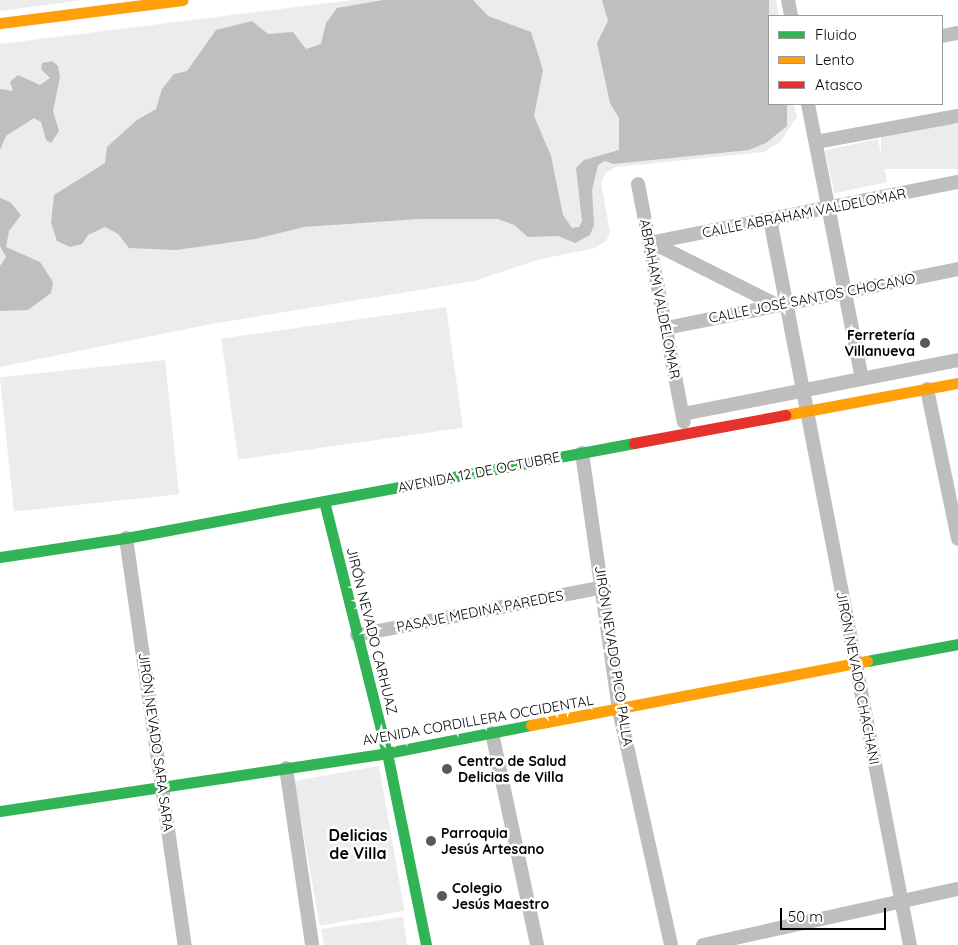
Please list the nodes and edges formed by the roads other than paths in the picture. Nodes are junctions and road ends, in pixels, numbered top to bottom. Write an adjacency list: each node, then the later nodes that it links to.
1 (183, 0): 4 (street)
2 (788, 0): 3 (street)
3 (791, 15)
4 (0, 23)
5 (958, 33): 6 (street)
6 (943, 36)
7 (808, 105): 9 (street)
8 (958, 116): 9 (street)
9 (816, 142): 12 (street)
10 (958, 182): 12 (street, CALLE ABRAHAM VALDELOMAR)
11 (638, 184): 14 (street, ABRAHAM VALDELOMAR)
12 (828, 208): 13 (street, CALLE ABRAHAM VALDELOMAR); 16 (street)
13 (770, 219): 14 (street, CALLE ABRAHAM VALDELOMAR); 17 (street, JIRÓN NEVADO CHACHANI)
14 (651, 243): 17 (street); 18 (street, ABRAHAM VALDELOMAR)
15 (958, 269): 16 (street, CALLE JOSÉ SANTOS CHOCANO)
16 (845, 292): 17 (street, CALLE JOSÉ SANTOS CHOCANO); 20 (street)
17 (782, 304): 18 (street, CALLE JOSÉ SANTOS CHOCANO); 23 (street, JIRÓN NEVADO CHACHANI)
18 (666, 328): 25 (street, ABRAHAM VALDELOMAR)
19 (958, 360): 20 (street)
20 (862, 379): 23 (street)
21 (958, 383): 22 (street, AVENIDA 12 DE OCTUBRE)
22 (927, 389): 24 (street, AVENIDA 12 DE OCTUBRE); 30 (street)
23 (805, 390): 24 (street, JIRÓN NEVADO CHACHANI); 25 (street)
24 (809, 410): 26 (street, AVENIDA 12 DE OCTUBRE); 35 (street, JIRÓN NEVADO CHACHANI)
25 (683, 414): 26 (street, ABRAHAM VALDELOMAR)
26 (686, 435): 27 (street, AVENIDA 12 DE OCTUBRE)
27 (582, 453): 28 (street, AVENIDA 12 DE OCTUBRE); 32 (street, JIRÓN NEVADO PICO PALLA)
28 (324, 501): 29 (street, AVENIDA 12 DE OCTUBRE); 33 (street, JIRÓN NEVADO CARHUAZ)
29 (126, 538): 31 (street, AVENIDA 12 DE OCTUBRE); 40 (street, JIRÓN NEVADO SARA SARA)
30 (958, 539)
31 (0, 557)
32 (603, 587): 33 (street, PASAJE MEDINA PAREDES); 36 (street, JIRÓN NEVADO PICO PALLA)
33 (357, 635): 38 (street, JIRÓN NEVADO CARHUAZ)
34 (958, 644): 35 (street, AVENIDA CORDILLERA OCCIDENTAL)
35 (853, 664): 36 (street, AVENIDA CORDILLERA OCCIDENTAL); 43 (street, JIRÓN NEVADO CHACHANI)
36 (619, 710): 37 (street, AVENIDA CORDILLERA OCCIDENTAL); 48 (street, JIRÓN NEVADO PICO PALLA)
37 (492, 733): 38 (street, AVENIDA CORDILLERA OCCIDENTAL); 47 (street)
38 (387, 753): 39 (street, AVENIDA CORDILLERA OCCIDENTAL); 46 (street, JIRÓN NEVADO CARHUAZ)
39 (286, 768): 40 (street, AVENIDA CORDILLERA OCCIDENTAL); 45 (street)
40 (163, 789): 41 (street, AVENIDA CORDILLERA OCCIDENTAL); 44 (street, JIRÓN NEVADO SARA SARA)
41 (0, 811)
42 (958, 889): 43 (street)
43 (902, 900): 49 (street); 50 (street, JIRÓN NEVADO CHACHANI)
44 (185, 945)
45 (312, 945)
46 (426, 945)
47 (536, 945)
48 (672, 945)
49 (703, 945)
50 (910, 945)

